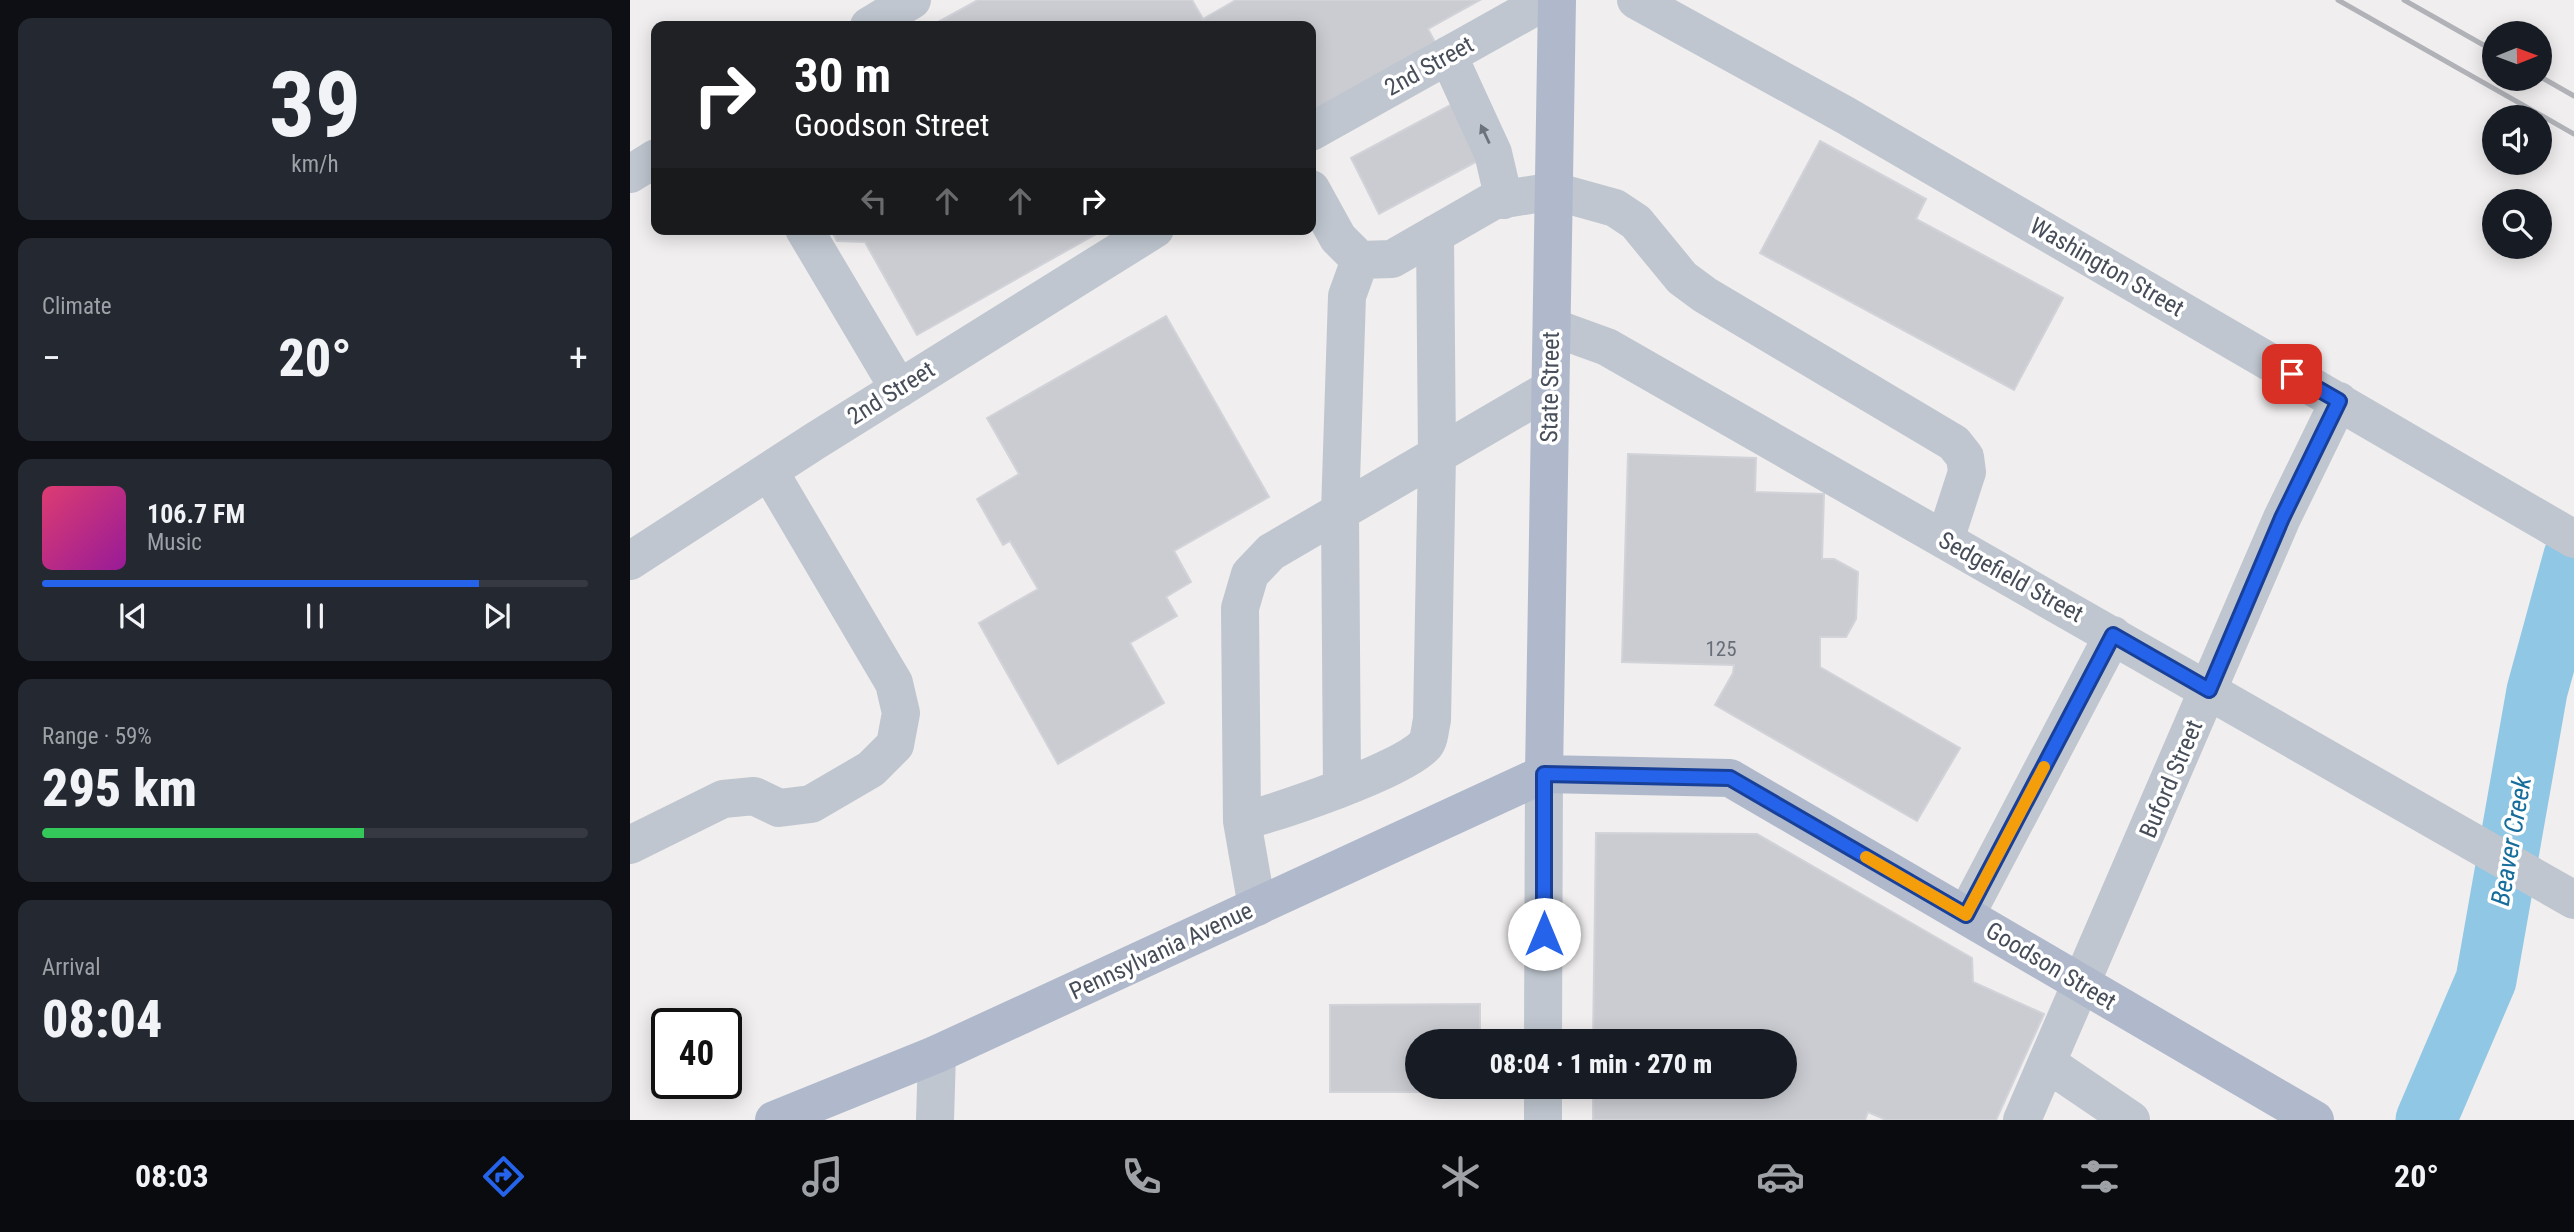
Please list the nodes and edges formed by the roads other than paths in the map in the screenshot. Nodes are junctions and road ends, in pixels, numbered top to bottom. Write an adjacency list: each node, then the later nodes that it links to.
1 (912, 0): 5 (street)
2 (1547, 0): 6 (street, 2nd Street)
3 (1557, 0): 10 (main road, State Street)
4 (1636, 0): 20 (street, Washington Street)
5 (877, 21)
6 (1448, 55): 7 (street, 2nd Street); 12 (street, one-way to 6)
7 (1316, 129)
8 (651, 161): 9 (street)
9 (630, 174)
10 (1554, 191): 12 (street); 17 (main road, State Street); 25 (street)
11 (1316, 198): 16 (street)
12 (1504, 200): 13 (street)
13 (1435, 234): 16 (street); 21 (street)
14 (808, 235): 18 (street)
15 (1145, 235): 18 (street, 2nd Street)
16 (1360, 260): 23 (street)
17 (1552, 327): 19 (main road, State Street); 25 (street, Sedgefield Street)
18 (899, 388): 22 (street, 2nd Street)
19 (1550, 388): 21 (street); 29 (main road, State Street)
20 (2339, 401): 24 (street, Washington Street); 28 (street, Buford Street)
21 (1437, 455): 23 (street); 30 (street)
22 (769, 471): 26 (street, 2nd Street); 32 (street)
23 (1340, 512): 30 (street); 31 (street)
24 (2574, 539)
25 (1945, 540): 27 (street, Sedgefield Street)
26 (630, 561)
27 (2113, 635): 28 (street, Sedgefield Street); 35 (street)
28 (2209, 690): 33 (street, Sedgefield Street); 36 (street, Buford Street)
29 (1544, 774): 34 (main road, Pennsylvania Avenue); 35 (main road, Goodson Street); 37 (street)
30 (1342, 786): 31 (street)
31 (1242, 821): 34 (street)
32 (630, 845)
33 (2574, 900)
34 (1257, 906): 38 (main road, Pennsylvania Avenue)
35 (1966, 915): 36 (main road, Goodson Street)
36 (2082, 985): 39 (street, Buford Street); 46 (main road, Goodson Street)
37 (1543, 1029)
38 (937, 1054): 41 (main road, Pennsylvania Avenue); 42 (street)
39 (2047, 1063): 44 (street, Buford Street); 45 (street)
40 (1543, 1099): 43 (street)
41 (774, 1120)
42 (935, 1120)
43 (1543, 1120)
44 (2022, 1120)
45 (2132, 1120)
46 (2315, 1120)

